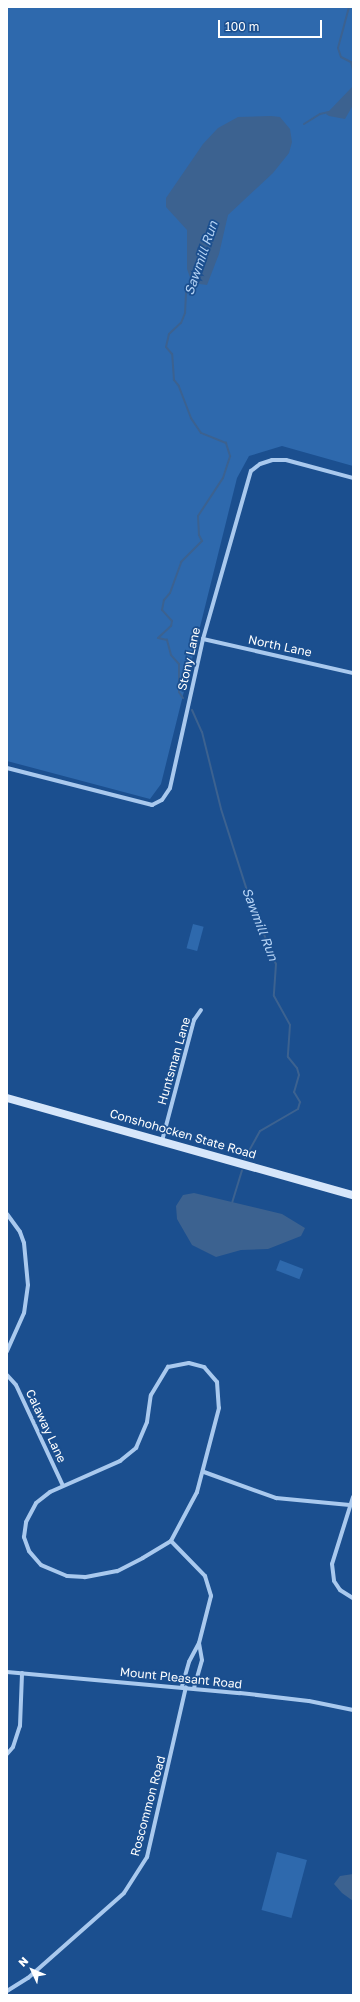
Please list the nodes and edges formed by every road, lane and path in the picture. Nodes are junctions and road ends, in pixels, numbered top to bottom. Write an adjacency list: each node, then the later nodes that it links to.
1 (353, 478): 2 (street, Stony Lane)
2 (203, 639): 3 (street, North Lane); 4 (street, Stony Lane)
3 (353, 673)
4 (7, 768)
5 (201, 1010): 7 (street, Huntsman Lane)
6 (7, 1098): 7 (main road, Conshohocken State Road)
7 (162, 1141): 8 (main road, Conshohocken State Road)
8 (353, 1195)
9 (7, 1214): 10 (street)
10 (7, 1351)
11 (7, 1375): 13 (street, Calaway Lane)
12 (204, 1472): 13 (street); 15 (street); 16 (street)
13 (63, 1486): 16 (street)
14 (353, 1497): 15 (street)
15 (350, 1505): 17 (street)
16 (171, 1541): 18 (street)
17 (353, 1598)
18 (199, 1643): 21 (street, Roscommon Road); 22 (street)
19 (7, 1672): 20 (street, Mount Pleasant Road)
20 (22, 1673): 21 (street, Mount Pleasant Road); 24 (street)
21 (184, 1687): 22 (street, Mount Pleasant Road); 25 (street, Roscommon Road)
22 (194, 1688): 23 (street, Mount Pleasant Road)
23 (353, 1710)
24 (7, 1754)
25 (7, 1991)

